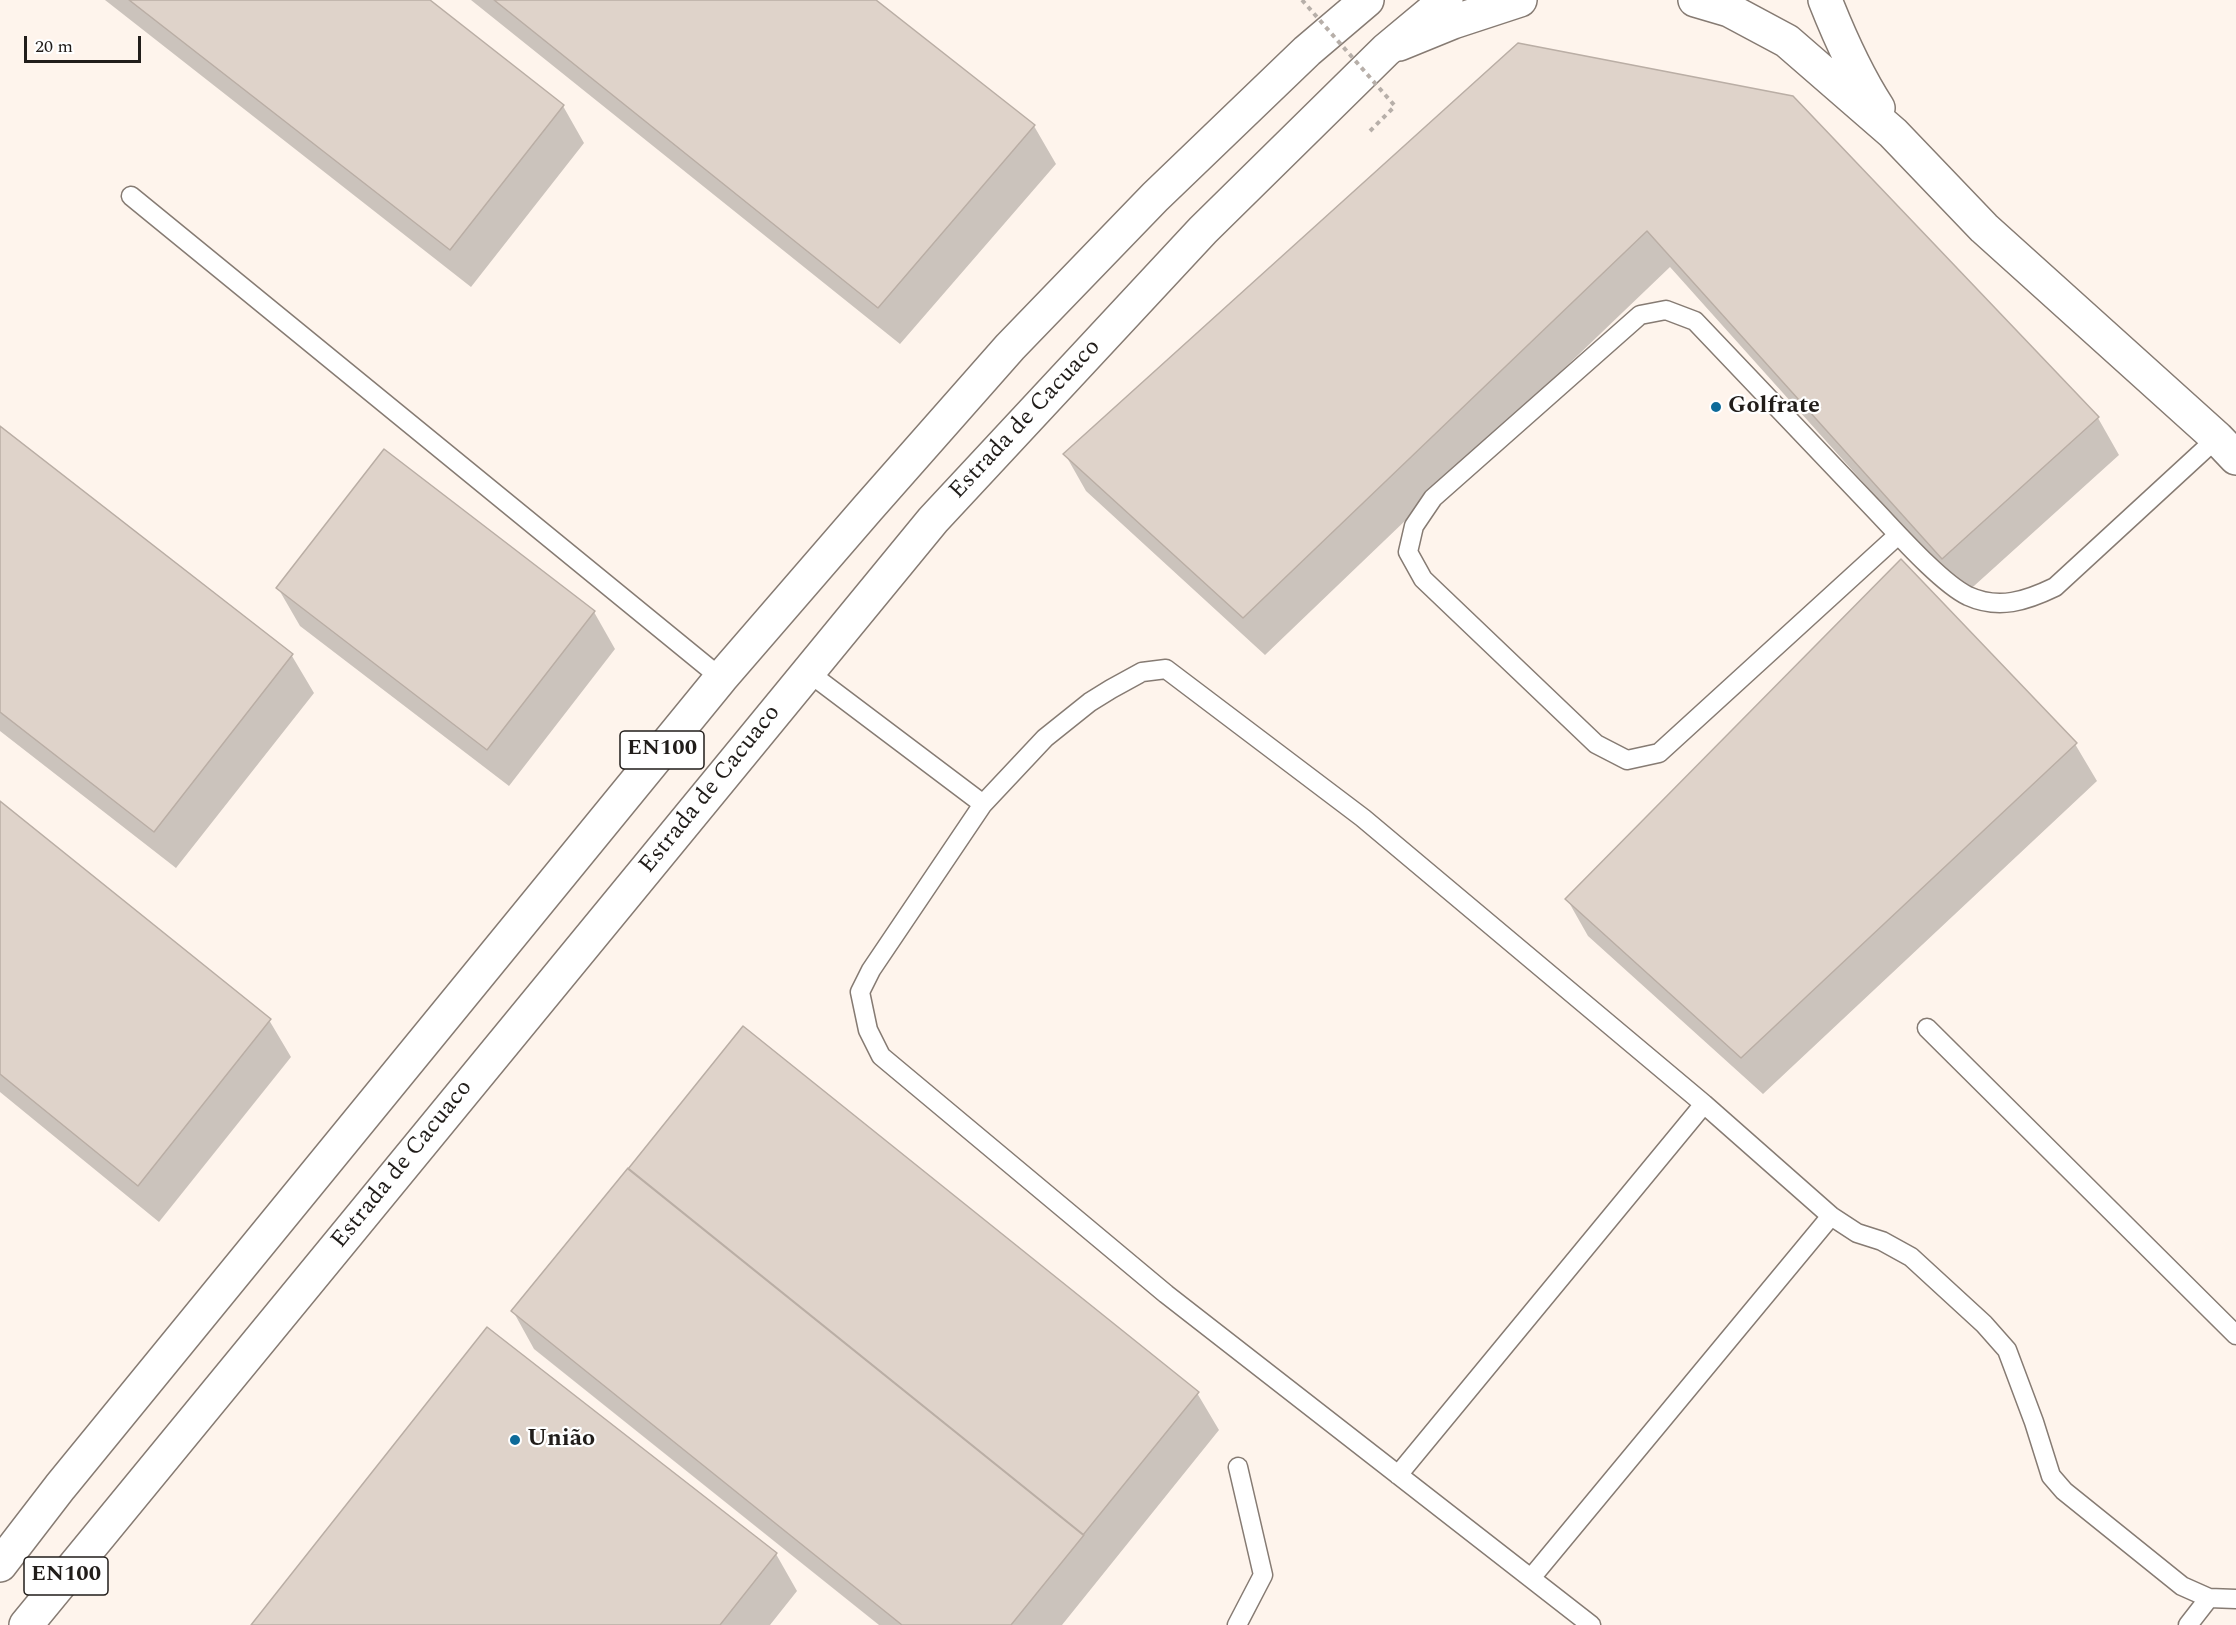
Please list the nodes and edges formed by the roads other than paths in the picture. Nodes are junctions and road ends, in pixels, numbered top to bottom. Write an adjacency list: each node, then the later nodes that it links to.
1 (1367, 0): 12 (main road, EN100)
2 (1446, 0): 6 (main road, Estrada de Cacuaco / EN100)
3 (1520, 0): 6 (main road)
4 (1695, 0): 7 (main road)
5 (1825, 0): 7 (main road)
6 (1386, 50): 11 (main road, Estrada de Cacuaco / EN100)
7 (1893, 133): 9 (main road)
8 (131, 196): 12 (lane)
9 (2227, 448): 10 (lane)
10 (1899, 535): 10 (lane)
11 (808, 672): 13 (lane); 24 (main road, Estrada de Cacuaco / EN100)
12 (721, 678): 20 (main road, EN100)
13 (982, 804): 15 (lane); 19 (lane)
14 (1927, 1028): 17 (lane)
15 (1704, 1104): 16 (lane); 19 (lane)
16 (1831, 1216): 21 (lane); 22 (lane)
17 (2233, 1327)
18 (1238, 1467): 25 (lane)
19 (1398, 1475): 21 (lane)
20 (0, 1565)
21 (1531, 1578): 26 (lane)
22 (2209, 1598): 23 (lane); 27 (lane)
23 (2236, 1599)
24 (26, 1625)
25 (1237, 1625)
26 (1591, 1625)
27 (2188, 1625)

